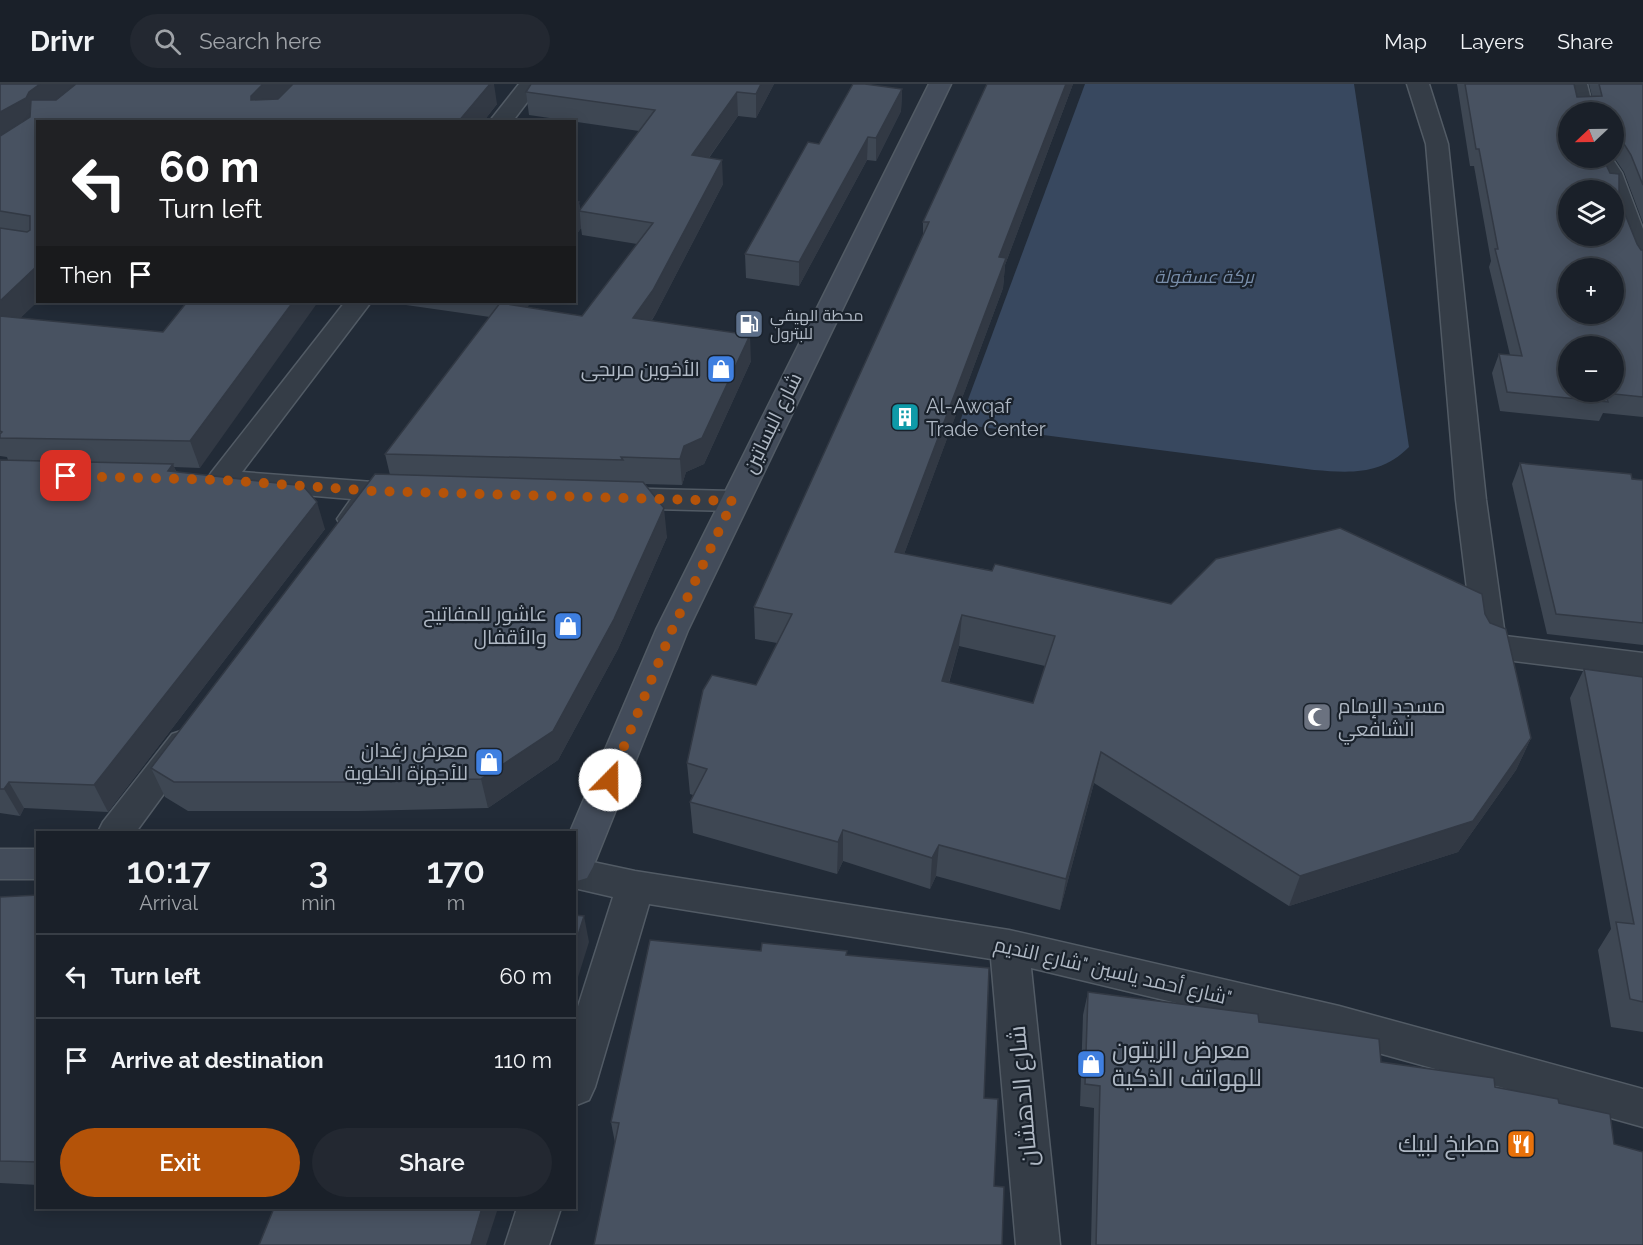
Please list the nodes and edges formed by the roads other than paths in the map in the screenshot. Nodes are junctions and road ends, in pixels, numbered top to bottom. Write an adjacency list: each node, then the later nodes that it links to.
1 (530, 84): 6 (street)
2 (940, 84): 11 (main road, شارع البساتين)
3 (1418, 84): 13 (street)
4 (1576, 84): 5 (street)
5 (1580, 102)
6 (502, 120)
7 (1607, 168): 8 (street)
8 (1643, 261)
9 (357, 303): 12 (street)
10 (582, 497): 11 (street)
11 (733, 501): 16 (main road, شارع البساتين)
12 (337, 538)
13 (1643, 665)
14 (202, 719): 15 (street)
15 (117, 831)
16 (576, 862)
17 (9, 870): 19 (main road)
18 (576, 873): 20 (street, شارع أحمد ياسين "شارع النديم")
19 (36, 883)
20 (635, 886): 21 (street, شارع أحمد ياسين "شارع النديم"); 22 (street)
21 (1009, 946): 23 (street, شارع أحمد ياسين "شارع النديم"); 26 (street, شارع الدهشان)
22 (576, 1080)
23 (1643, 1108)
24 (538, 1209): 25 (street)
25 (527, 1245)
26 (1038, 1245)

